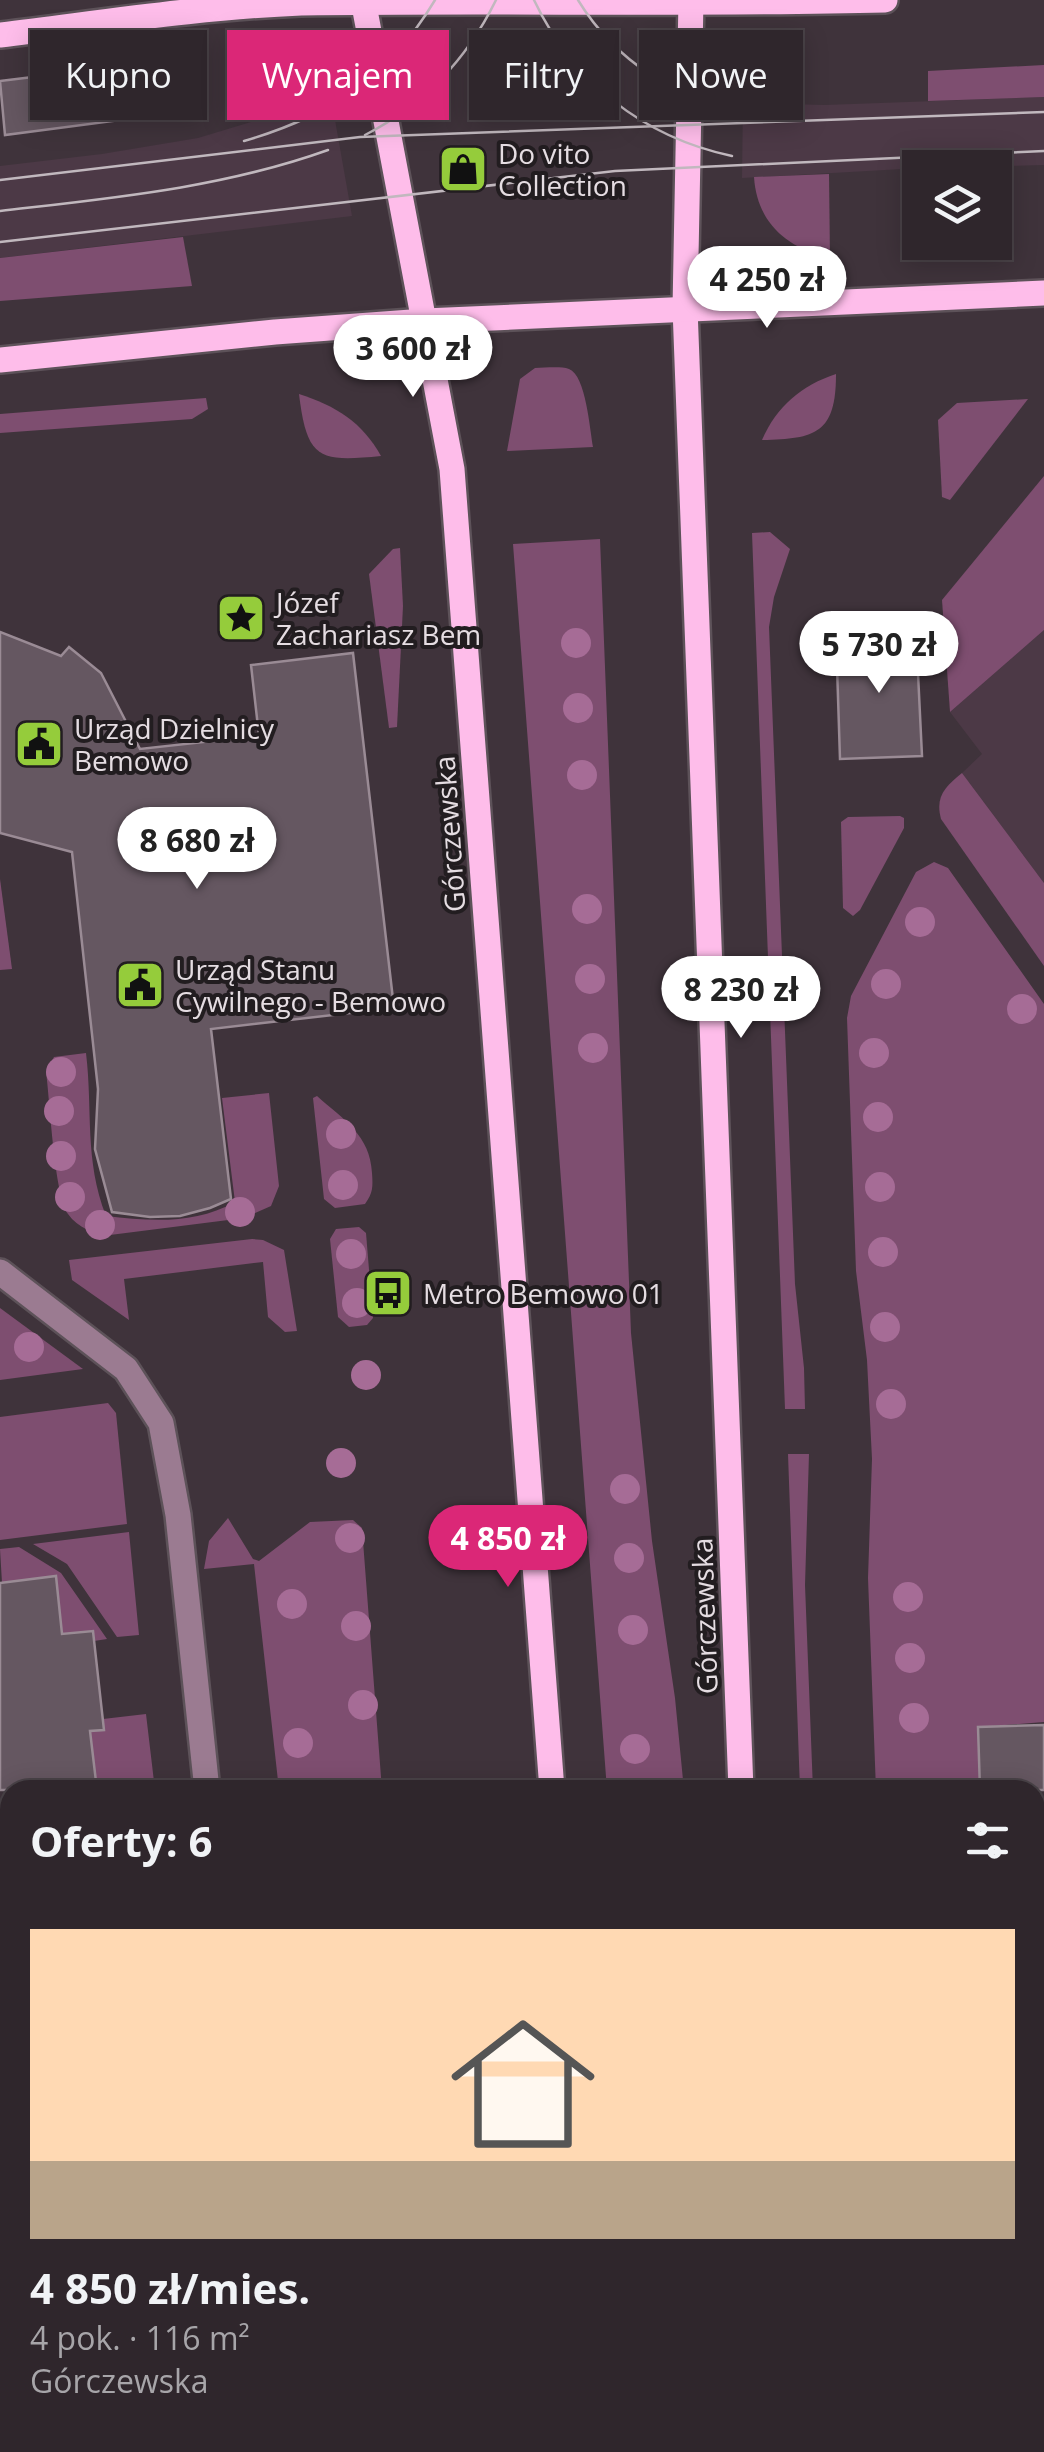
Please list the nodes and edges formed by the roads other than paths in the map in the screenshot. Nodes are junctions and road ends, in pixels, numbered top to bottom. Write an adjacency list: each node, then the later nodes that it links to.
1 (885, 0): 3 (main road)
2 (364, 1): 3 (main road); 4 (main road); 7 (main road, Górczewska)
3 (691, 1): 6 (main road, Górczewska)
4 (0, 35)
5 (1044, 293): 6 (main road)
6 (686, 308): 7 (main road); 12 (main road, Górczewska)
7 (424, 321): 8 (main road); 11 (main road, Górczewska)
8 (0, 360)
9 (0, 1272): 10 (lane)
10 (205, 1780)
11 (551, 1780)
12 (741, 1780)

